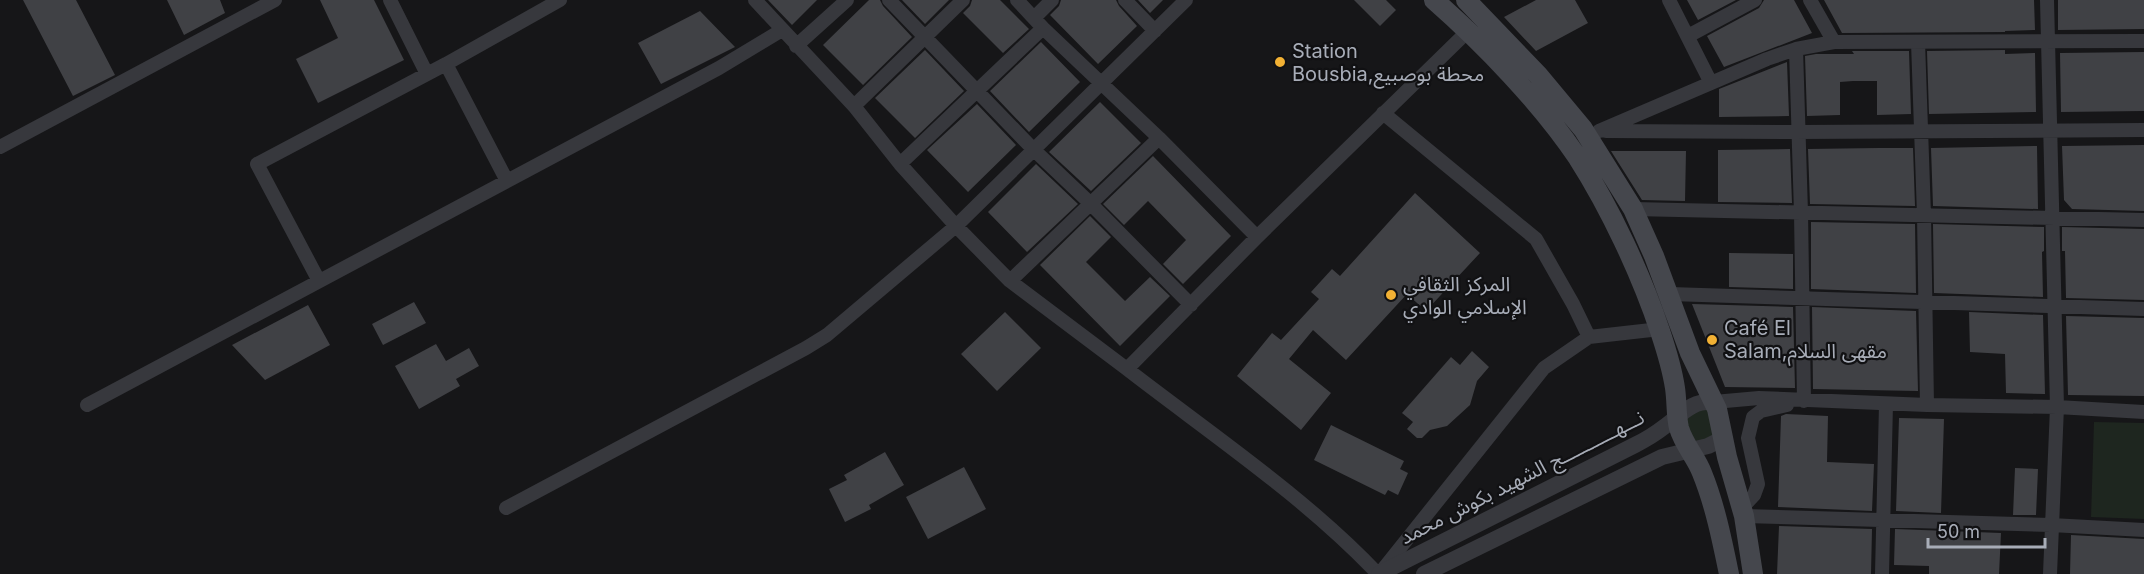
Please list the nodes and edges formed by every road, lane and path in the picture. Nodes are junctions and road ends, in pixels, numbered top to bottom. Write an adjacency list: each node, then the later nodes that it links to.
1 (275, 0): 44 (street)
2 (390, 0): 32 (street)
3 (560, 0): 31 (street)
4 (755, 0): 20 (street)
5 (847, 0): 18 (street)
6 (889, 0): 24 (street)
7 (963, 0): 24 (street)
8 (1017, 0): 19 (street)
9 (1052, 0): 19 (street)
10 (1125, 0): 21 (street)
11 (1186, 0): 21 (street)
12 (1434, 0): 22 (main road)
13 (1466, 0): 38 (main road)
14 (1669, 0): 23 (street)
15 (1755, 0): 23 (street)
16 (1810, 0): 27 (street)
17 (2047, 0): 25 (street)
18 (832, 5): 29 (street)
19 (1039, 23): 33 (street); 35 (street)
20 (782, 30): 29 (street); 47 (street)
21 (1155, 31): 33 (street)
22 (1468, 31): 37 (street); 64 (main road)
23 (1688, 36): 34 (street)
24 (924, 37): 35 (street); 36 (street)
25 (2049, 41): 26 (street); 28 (street); 40 (street)
26 (2144, 41)
27 (1834, 42): 28 (street); 30 (street)
28 (1918, 42): 42 (street)
29 (796, 46): 36 (street)
30 (1796, 49): 34 (street); 41 (street)
31 (446, 64): 32 (street); 47 (street)
32 (427, 74): 56 (street)
33 (1101, 82): 43 (street); 45 (street)
34 (1711, 83): 38 (street)
35 (979, 91): 45 (street); 46 (street)
36 (854, 106): 46 (street)
37 (1383, 113): 55 (street); 65 (street)
38 (1591, 130): 41 (street); 49 (main road)
39 (2144, 130): 40 (street)
40 (2050, 131): 42 (street); 52 (street)
41 (1798, 132): 42 (street); 50 (street)
42 (1921, 132): 51 (street)
43 (1160, 138): 48 (street); 55 (street)
44 (0, 147)
45 (1033, 149): 48 (street); 54 (street)
46 (900, 164): 54 (street)
47 (507, 181): 56 (street)
48 (1090, 203): 57 (street); 61 (street)
49 (1633, 209): 50 (street); 58 (main road)
50 (1801, 213): 51 (street); 59 (street)
51 (1924, 215): 52 (street); 60 (street)
52 (2052, 217): 53 (street); 62 (street)
53 (2144, 220)
54 (956, 226): 57 (street); 77 (street)
55 (1257, 237): 61 (street)
56 (319, 281): 70 (street)
57 (1010, 281): 66 (street)
58 (1670, 294): 59 (street); 68 (main road)
59 (1802, 297): 60 (street); 67 (street)
60 (1924, 302): 62 (street); 71 (street)
61 (1191, 305): 66 (street)
62 (2054, 306): 63 (street); 72 (street)
63 (2144, 309)
64 (1660, 329): 65 (street); 74 (main road)
65 (1589, 338): 82 (street)
66 (1127, 369): 82 (street)
67 (1804, 401): 68 (street); 69 (street); 78 (street)
68 (1714, 402): 74 (street, نـــهـــــــــــج الشهيد بكوش محمد); 75 (main road)
69 (1886, 404): 71 (street); 79 (street)
70 (87, 405)
71 (1927, 405): 72 (street)
72 (2056, 407): 73 (street); 80 (street)
73 (2144, 412)
74 (1678, 417): 76 (main road); 82 (street, نـــهـــــــــــج الشهيد بكوش محمد)
75 (1724, 438): 76 (street); 78 (main road)
76 (1690, 450): 83 (street); 84 (main road)
77 (506, 508)
78 (1743, 512): 79 (street); 85 (main road)
79 (1883, 520): 80 (street); 86 (street)
80 (2051, 525): 81 (street); 87 (street)
81 (2144, 530)
82 (1379, 574)
83 (1424, 574)
84 (1729, 574)
85 (1753, 574)
86 (1882, 574)
87 (2050, 574)

